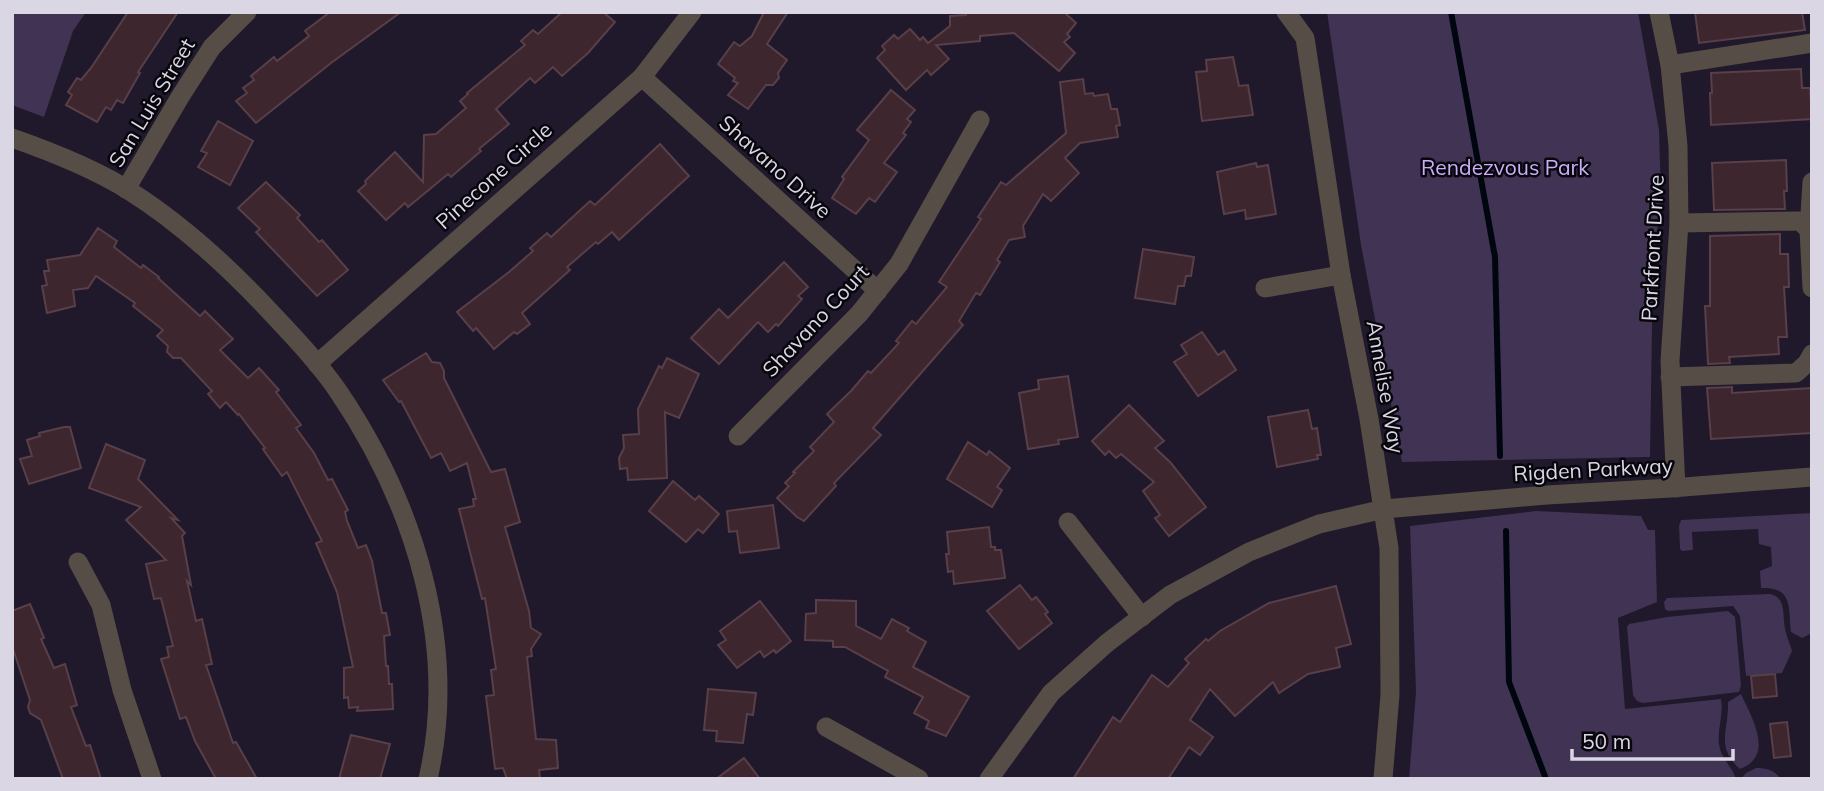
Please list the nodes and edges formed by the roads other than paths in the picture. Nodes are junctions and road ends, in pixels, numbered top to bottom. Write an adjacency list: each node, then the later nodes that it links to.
1 (247, 12): 11 (street, San Luis Street)
2 (692, 12): 7 (street, Pinecone Circle)
3 (1286, 12): 14 (street, Annelise Way)
4 (1660, 12): 6 (street, Parkfront Drive)
5 (1812, 43): 6 (street)
6 (1670, 65): 12 (street, Parkfront Drive)
7 (642, 77): 17 (street, Shavano Drive); 19 (street, Pinecone Circle)
8 (981, 120): 17 (street, Shavano Court)
9 (12, 138): 11 (street)
10 (1812, 182): 13 (street)
11 (126, 189): 19 (street)
12 (1679, 223): 13 (street); 20 (street, Parkfront Drive)
13 (1808, 230): 16 (street)
14 (1341, 275): 15 (street); 24 (street, Annelise Way)
15 (1265, 288)
16 (1812, 288)
17 (878, 291): 21 (street, Shavano Court)
18 (1812, 354): 20 (street)
19 (317, 364): 30 (street)
20 (1670, 377): 23 (street, Parkfront Drive)
21 (738, 436)
22 (1810, 479): 23 (street, Rigden Parkway)
23 (1676, 488): 24 (street, Rigden Parkway)
24 (1384, 509): 27 (street, Rigden Parkway); 33 (street, Annelise Way)
25 (1068, 522): 27 (street)
26 (78, 562): 29 (street)
27 (1142, 617): 32 (street, Rigden Parkway)
28 (826, 727): 31 (street)
29 (152, 779)
30 (428, 779)
31 (919, 779)
32 (989, 779)
33 (1383, 779)

